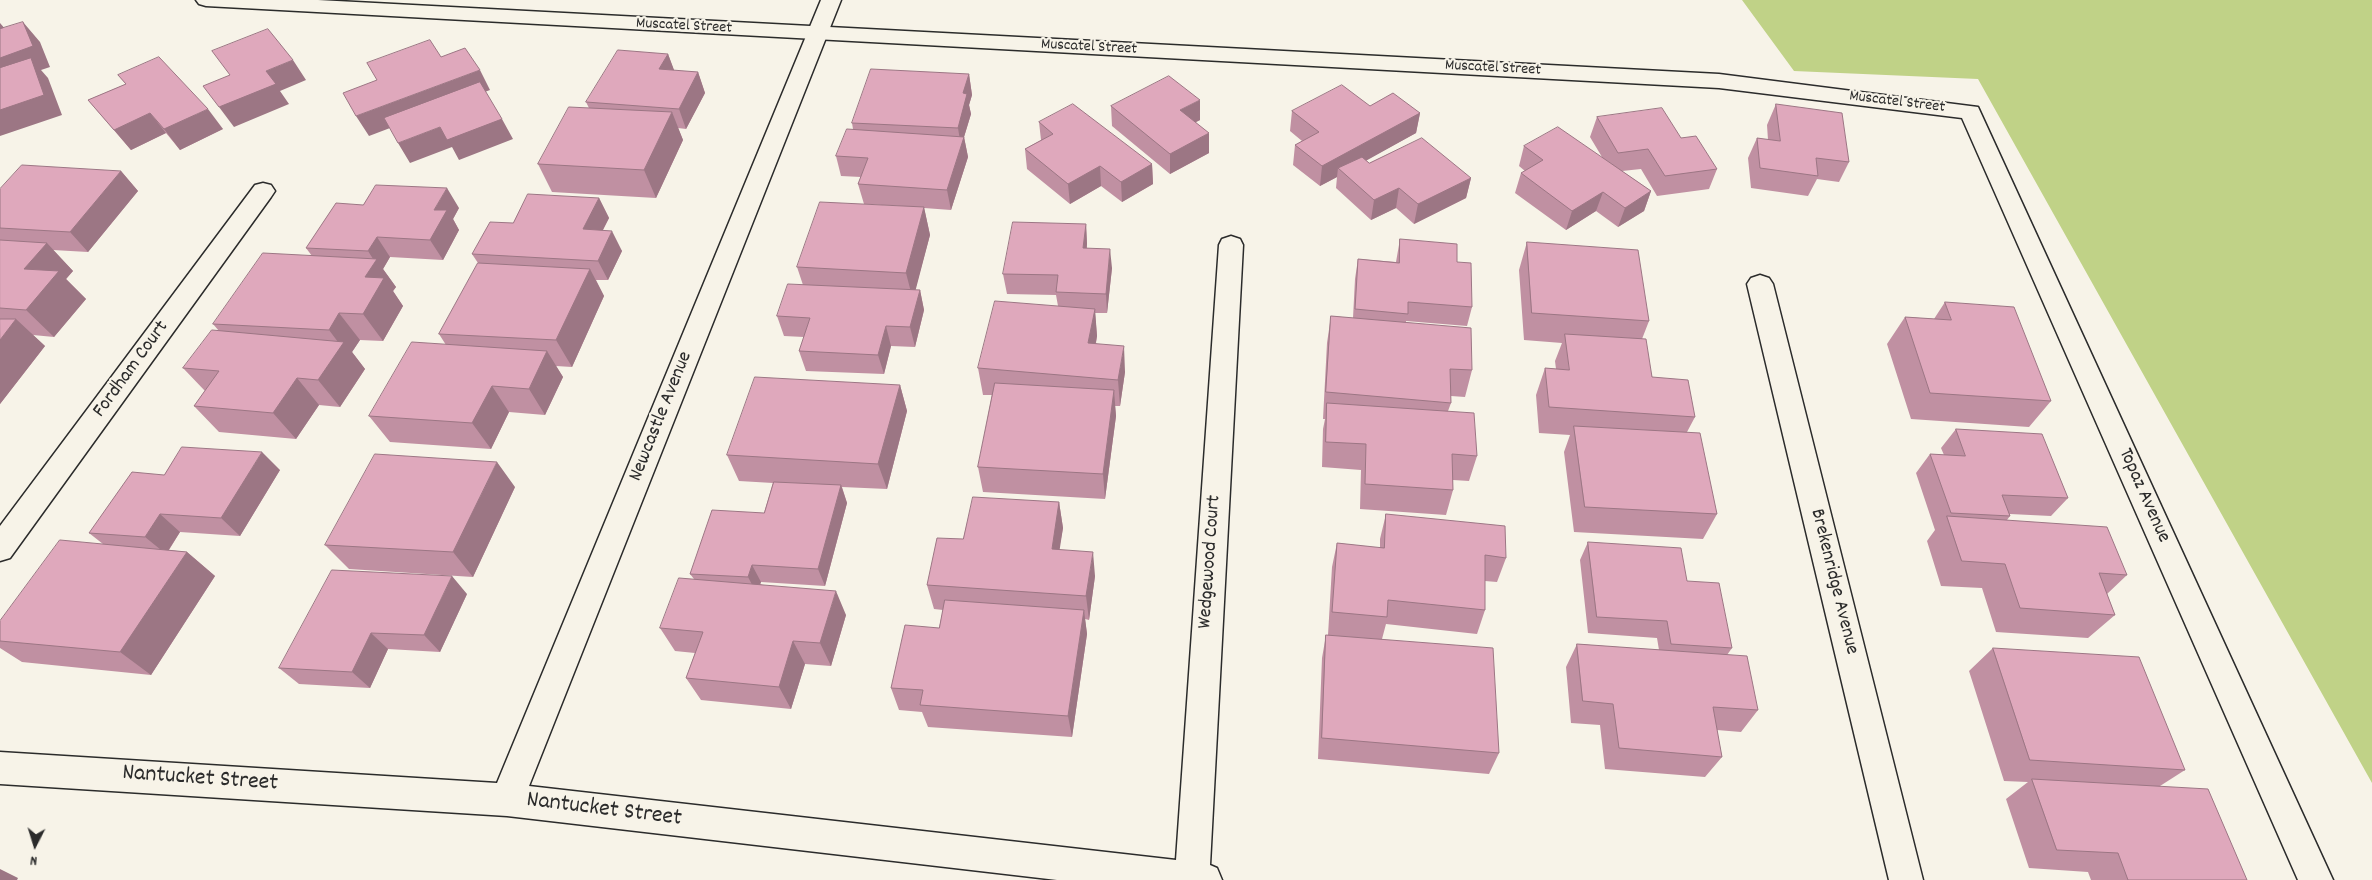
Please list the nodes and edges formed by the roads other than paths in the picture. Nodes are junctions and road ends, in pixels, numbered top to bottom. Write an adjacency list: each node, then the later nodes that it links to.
1 (206, 0): 3 (street, Muscatel Street)
2 (831, 0): 3 (street, Newcastle Avenue)
3 (816, 34): 4 (street, Muscatel Street); 10 (street, Newcastle Avenue)
4 (1970, 112): 13 (street, Topaz Avenue)
5 (263, 191): 8 (street, Fordham Court)
6 (1231, 245): 11 (street, Wedgewood Court)
7 (1760, 284): 12 (street, Brekenridge Avenue)
8 (0, 549)
9 (0, 768): 10 (street, Nantucket Street)
10 (507, 800): 11 (street, Nantucket Street)
11 (1198, 880)
12 (1906, 880)
13 (2316, 880)

